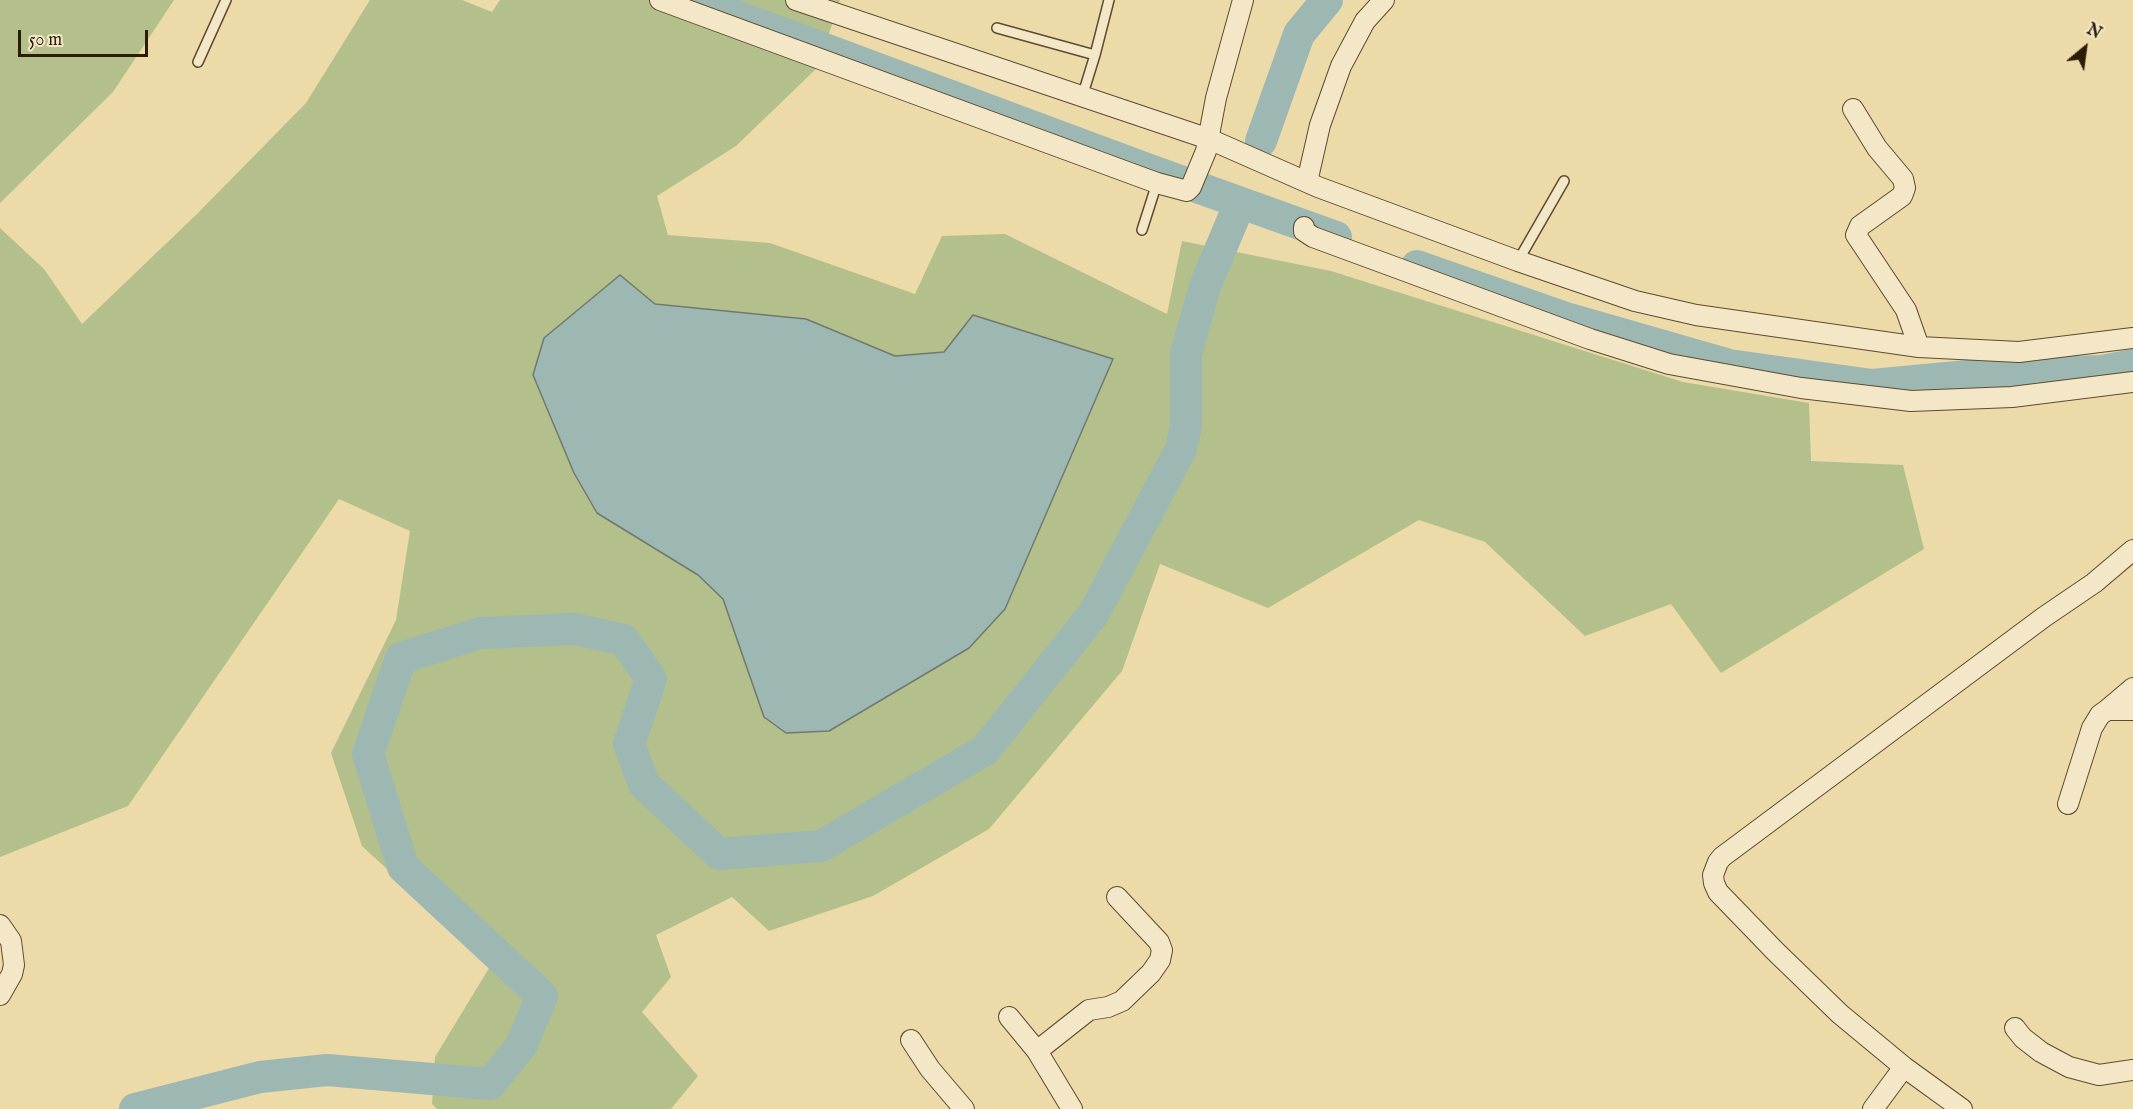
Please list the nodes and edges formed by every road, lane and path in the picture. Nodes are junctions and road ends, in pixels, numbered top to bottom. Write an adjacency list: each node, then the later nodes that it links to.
1 (226, 0): 9 (lane)
2 (660, 0): 15 (street)
3 (796, 0): 10 (street)
4 (1109, 0): 8 (lane)
5 (1243, 0): 12 (street)
6 (1384, 0): 13 (street)
7 (998, 28): 8 (lane)
8 (1095, 55): 10 (lane)
9 (198, 62)
10 (1082, 97): 12 (street)
11 (1854, 109): 20 (street)
12 (1213, 145): 13 (street); 15 (street)
13 (1300, 179): 18 (street)
14 (1564, 181): 18 (lane)
15 (1157, 183): 17 (lane)
16 (1304, 227): 21 (street)
17 (1142, 230)
18 (1518, 261): 20 (street)
19 (2133, 338): 20 (street)
20 (1920, 347)
21 (2133, 382)
22 (2133, 550): 34 (street)
23 (2133, 688): 24 (street)
24 (2107, 710): 25 (street); 26 (street)
25 (2133, 710)
26 (2068, 804)
27 (1117, 897): 33 (street)
28 (0, 925): 29 (street)
29 (0, 995)
30 (1009, 1017): 33 (street)
31 (2014, 1028): 35 (street)
32 (911, 1040): 36 (street)
33 (1037, 1051): 37 (street)
34 (1904, 1067): 38 (street); 39 (street)
35 (2133, 1070)
36 (964, 1109)
37 (1072, 1109)
38 (1873, 1109)
39 (1962, 1109)

